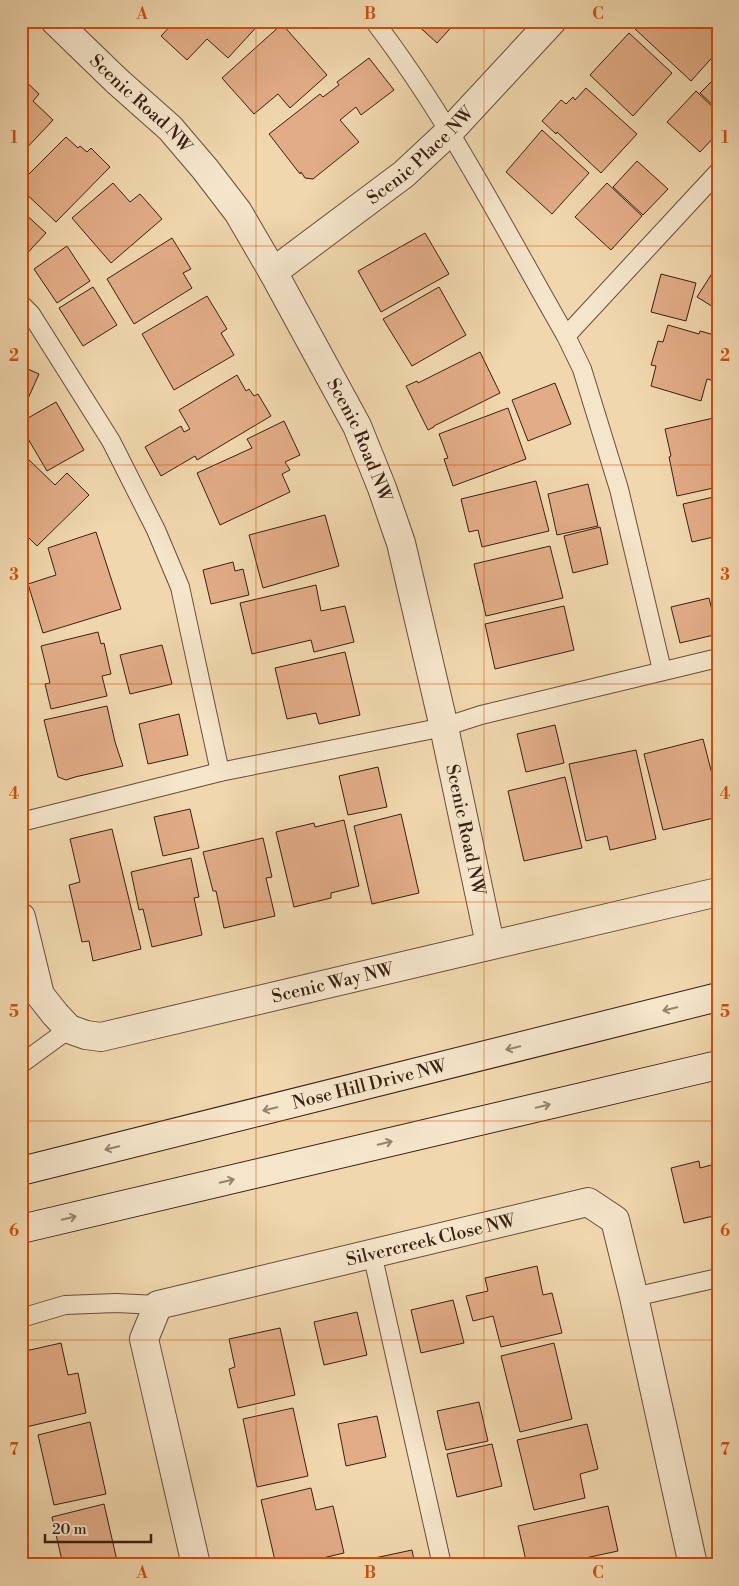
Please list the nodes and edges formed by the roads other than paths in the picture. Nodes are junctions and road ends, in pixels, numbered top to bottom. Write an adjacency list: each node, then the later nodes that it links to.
1 (55, 21): 6 (street, Scenic Road NW)
2 (374, 21): 4 (lane)
3 (552, 21): 4 (street, Scenic Place NW)
4 (449, 132): 6 (street, Scenic Place NW); 8 (lane)
5 (718, 172): 8 (lane)
6 (273, 272): 11 (street, Scenic Road NW)
7 (21, 304): 12 (lane)
8 (566, 336): 10 (lane)
9 (718, 658): 10 (lane)
10 (662, 670): 11 (lane)
11 (444, 727): 12 (lane); 16 (street, Scenic Road NW)
12 (220, 772): 13 (lane)
13 (21, 822)
14 (718, 892): 16 (street, Scenic Way NW)
15 (21, 917): 18 (street)
16 (490, 944): 18 (street, Scenic Way NW)
17 (718, 997): 21 (street, Nose Hill Drive NW, one-way to 21)
18 (69, 1029): 19 (lane)
19 (21, 1064)
20 (718, 1065): 22 (street, one-way to 20)
21 (21, 1170)
22 (21, 1229)
23 (372, 1253): 25 (street, Silvercreek Close NW); 26 (street, Silvercreek Close NW); 29 (lane)
24 (718, 1278): 25 (lane)
25 (634, 1297): 30 (street, Silvercreek Close NW)
26 (158, 1305): 27 (lane); 28 (street)
27 (21, 1318)
28 (196, 1565)
29 (442, 1565)
30 (693, 1565)

